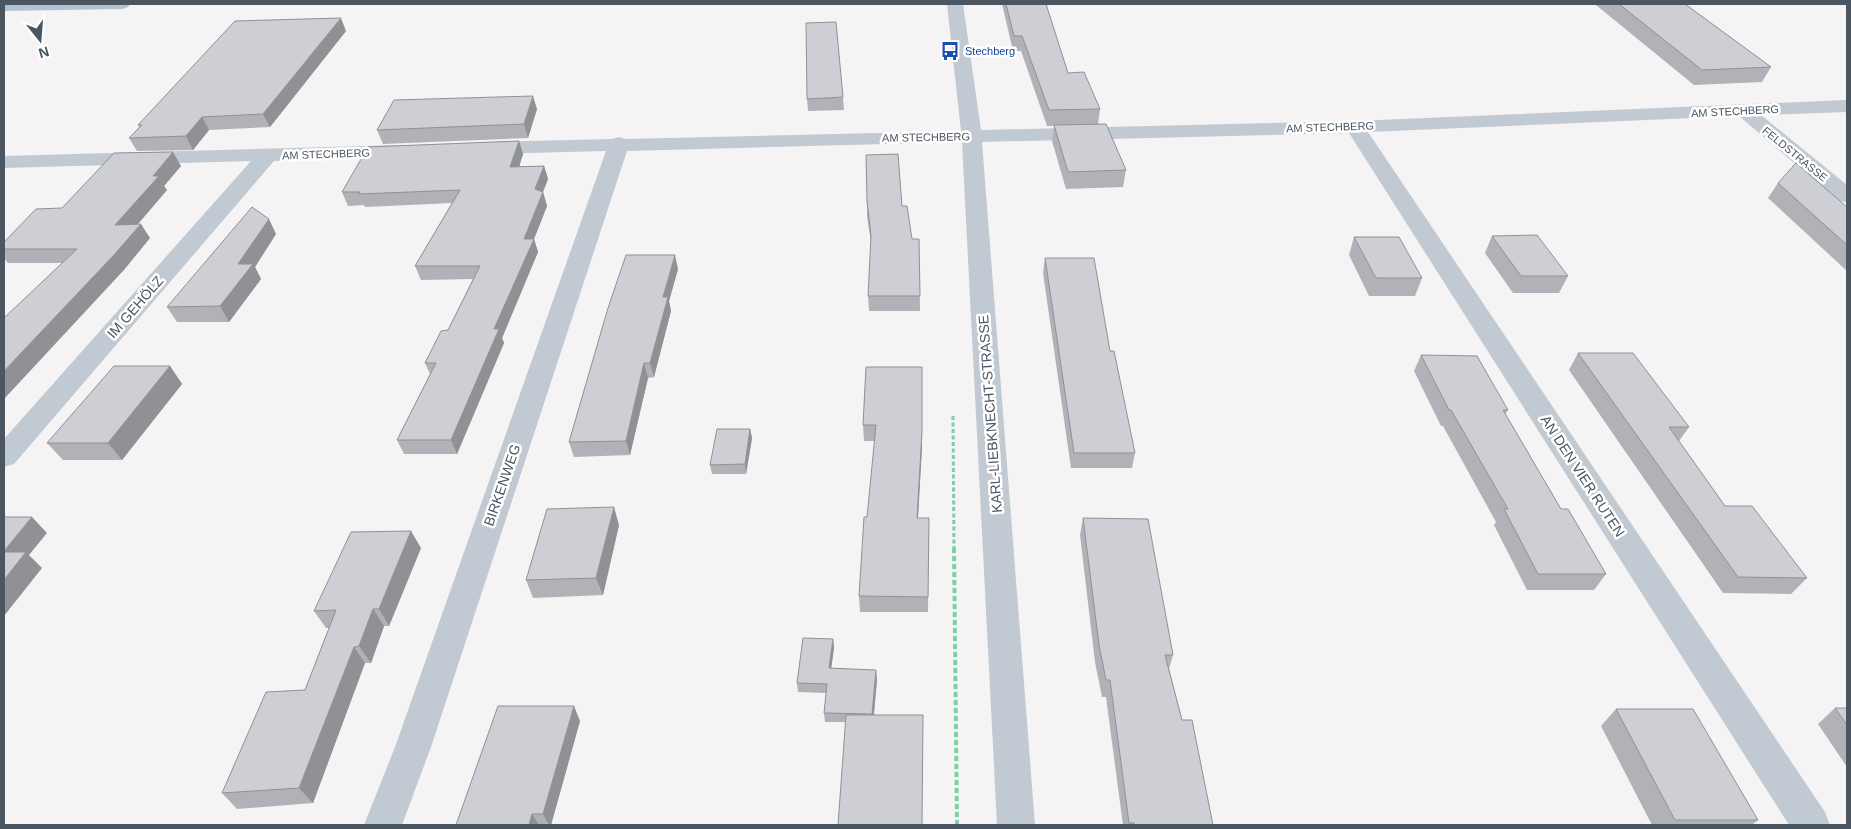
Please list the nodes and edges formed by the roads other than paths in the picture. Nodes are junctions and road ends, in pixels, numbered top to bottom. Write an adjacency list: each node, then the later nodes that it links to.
1 (122, 4): 3 (main road)
2 (956, 4): 7 (street, KARL-LIEBKNECHT-STRASSE)
3 (4, 6)
4 (1847, 106): 5 (street, AM STECHBERG)
5 (1744, 111): 6 (street, AM STECHBERG); 13 (street, FELDSTRASSE)
6 (1355, 127): 7 (street, AM STECHBERG); 17 (street, AN DEN VIER RUTEN)
7 (972, 136): 8 (street, AM STECHBERG); 16 (street, KARL-LIEBKNECHT-STRASSE)
8 (619, 144): 9 (street, AM STECHBERG); 15 (street, BIRKENWEG)
9 (462, 149)
10 (423, 150): 11 (street, AM STECHBERG)
11 (267, 156): 12 (street, AM STECHBERG); 14 (street, IM GEHÖLZ)
12 (4, 162)
13 (1847, 196)
14 (4, 457)
15 (383, 825)
16 (1016, 825)
17 (1811, 825)

